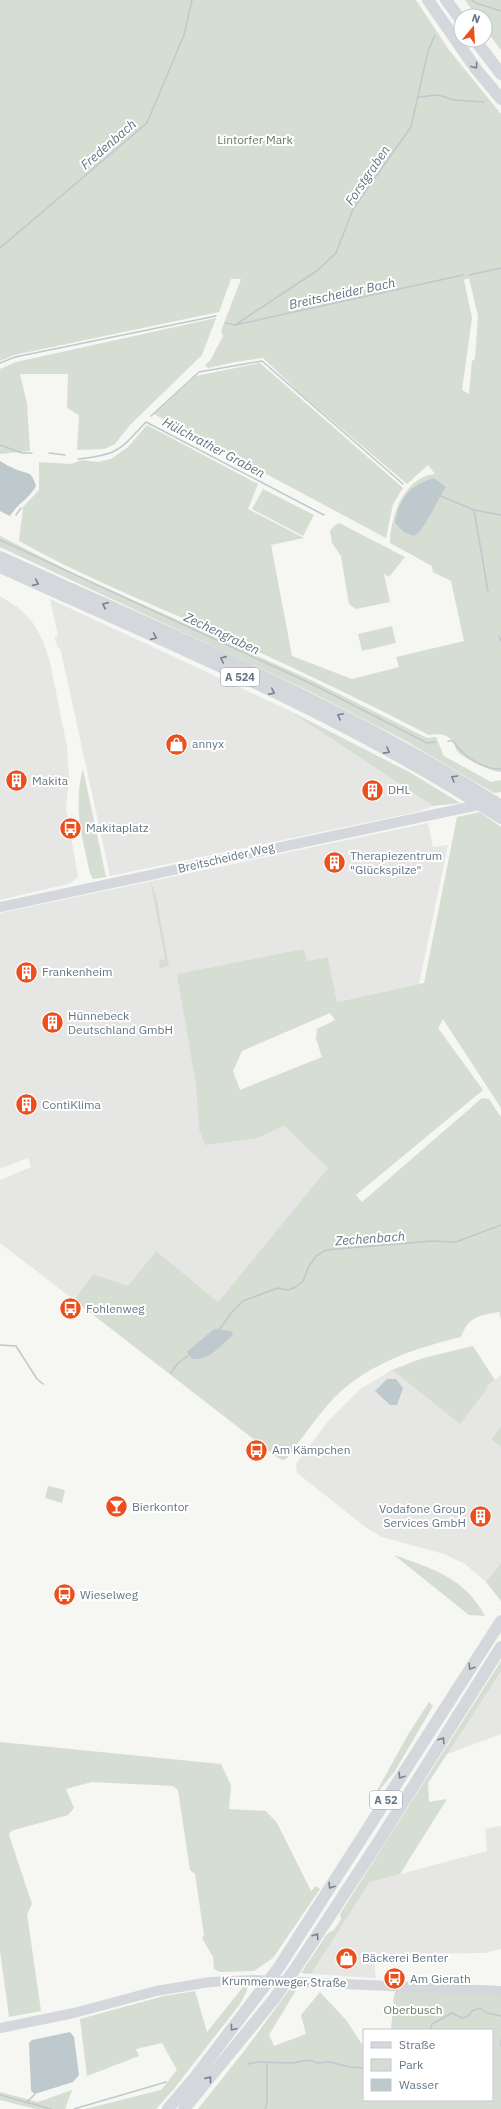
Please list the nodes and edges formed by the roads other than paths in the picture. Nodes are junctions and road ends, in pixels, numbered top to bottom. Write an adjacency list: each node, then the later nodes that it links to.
1 (428, 0): 6 (highway, one-way to 6)
2 (446, 0): 3 (highway)
3 (453, 9)
4 (481, 48): 5 (highway)
5 (501, 74)
6 (501, 99)
7 (0, 557): 10 (highway, A 524, one-way to 7)
8 (0, 567): 10 (highway, A 524, one-way to 10)
9 (501, 800): 11 (main road, Breitscheider Weg)
10 (498, 812)
11 (0, 907)
12 (501, 1621): 16 (highway, A 52, one-way to 16)
13 (500, 1649): 17 (highway, A 52, one-way to 13)
14 (501, 1991): 15 (main road, Krummenweger Straße)
15 (0, 2028)
16 (168, 2109)
17 (184, 2109)

